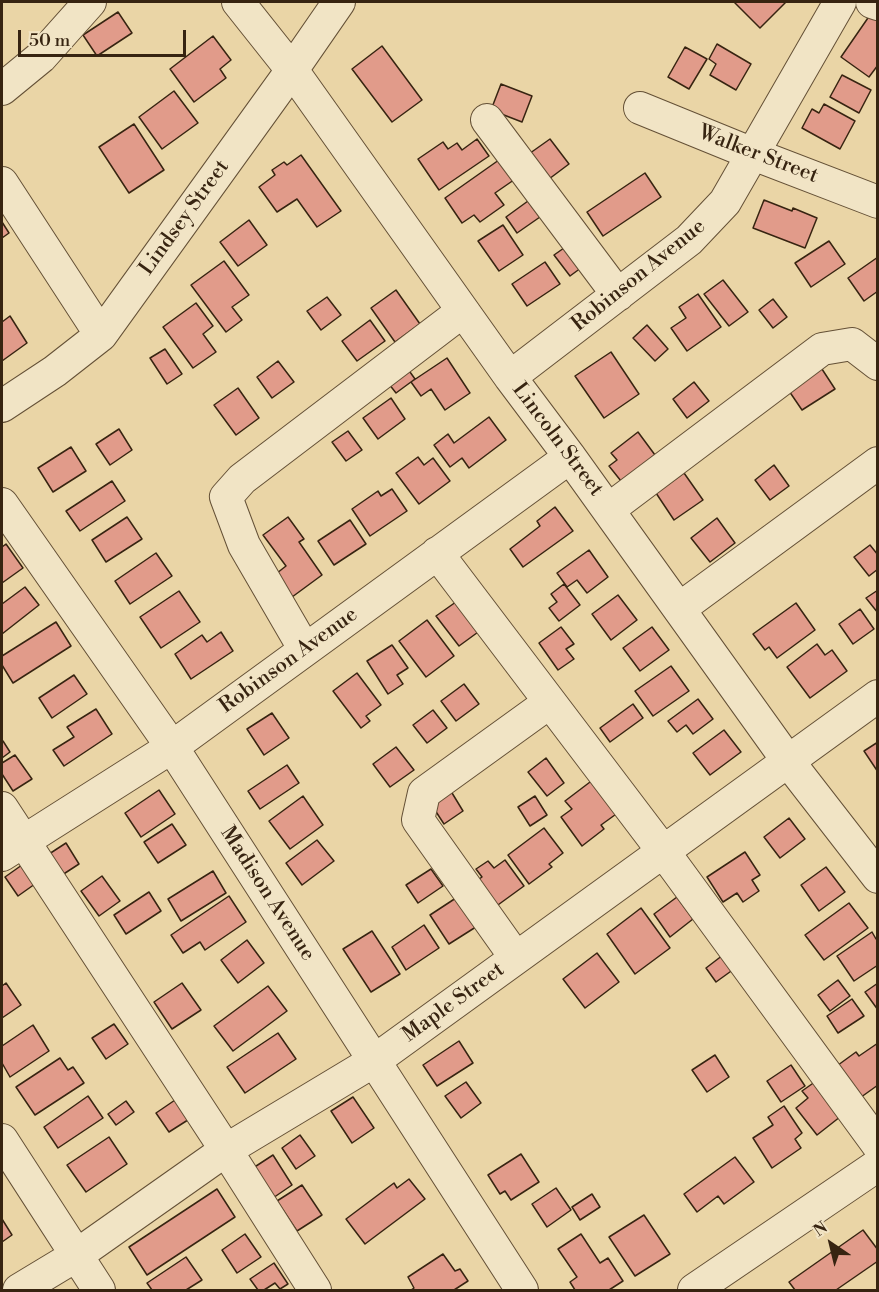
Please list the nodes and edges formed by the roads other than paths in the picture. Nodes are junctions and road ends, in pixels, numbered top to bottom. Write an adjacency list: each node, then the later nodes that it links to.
1 (90, 2): 8 (street)
2 (238, 2): 7 (street, Lincoln Street)
3 (339, 2): 7 (street, Lindsey Street)
4 (840, 2): 11 (street, Robinson Avenue)
5 (872, 2): 6 (street)
6 (878, 4)
7 (292, 70): 15 (street, Lincoln Street); 16 (street, Lindsey Street)
8 (2, 89)
9 (640, 108): 11 (street, Walker Street)
10 (487, 120): 14 (street)
11 (753, 154): 13 (street, Walker Street); 14 (street, Robinson Avenue)
12 (2, 183): 16 (street)
13 (878, 202)
14 (618, 294): 18 (street, Robinson Avenue)
15 (463, 311): 18 (street, Lincoln Street); 26 (street)
16 (101, 335): 19 (street, Lindsey Street)
17 (878, 364): 23 (street)
18 (510, 378): 20 (street, Lincoln Street)
19 (2, 406)
20 (570, 456): 23 (street, Lincoln Street); 24 (street, Robinson Avenue)
21 (878, 463): 25 (street)
22 (2, 504): 29 (street, Madison Avenue)
23 (608, 510): 25 (street, Lincoln Street)
24 (437, 553): 26 (street, Robinson Avenue); 28 (street)
25 (680, 609): 30 (street, Lincoln Street)
26 (305, 650): 29 (street, Robinson Avenue)
27 (878, 696): 30 (street, Maple Street)
28 (550, 702): 33 (street); 35 (street)
29 (171, 747): 32 (street, Robinson Avenue); 36 (street, Madison Avenue)
30 (788, 761): 33 (street, Maple Street); 34 (street, Lincoln Street)
31 (2, 808): 32 (street)
32 (12, 848): 39 (street)
33 (663, 851): 35 (street, Maple Street); 38 (street)
34 (878, 877)
35 (516, 958): 36 (street, Maple Street)
36 (374, 1060): 39 (street, Maple Street); 45 (street, Madison Avenue)
37 (2, 1140): 41 (street)
38 (878, 1145)
39 (226, 1150): 41 (street, Maple Street); 44 (street)
40 (878, 1165): 46 (street)
41 (77, 1255): 42 (street, Maple Street); 43 (street)
42 (18, 1290)
43 (99, 1290)
44 (315, 1290)
45 (522, 1290)
46 (694, 1290)

